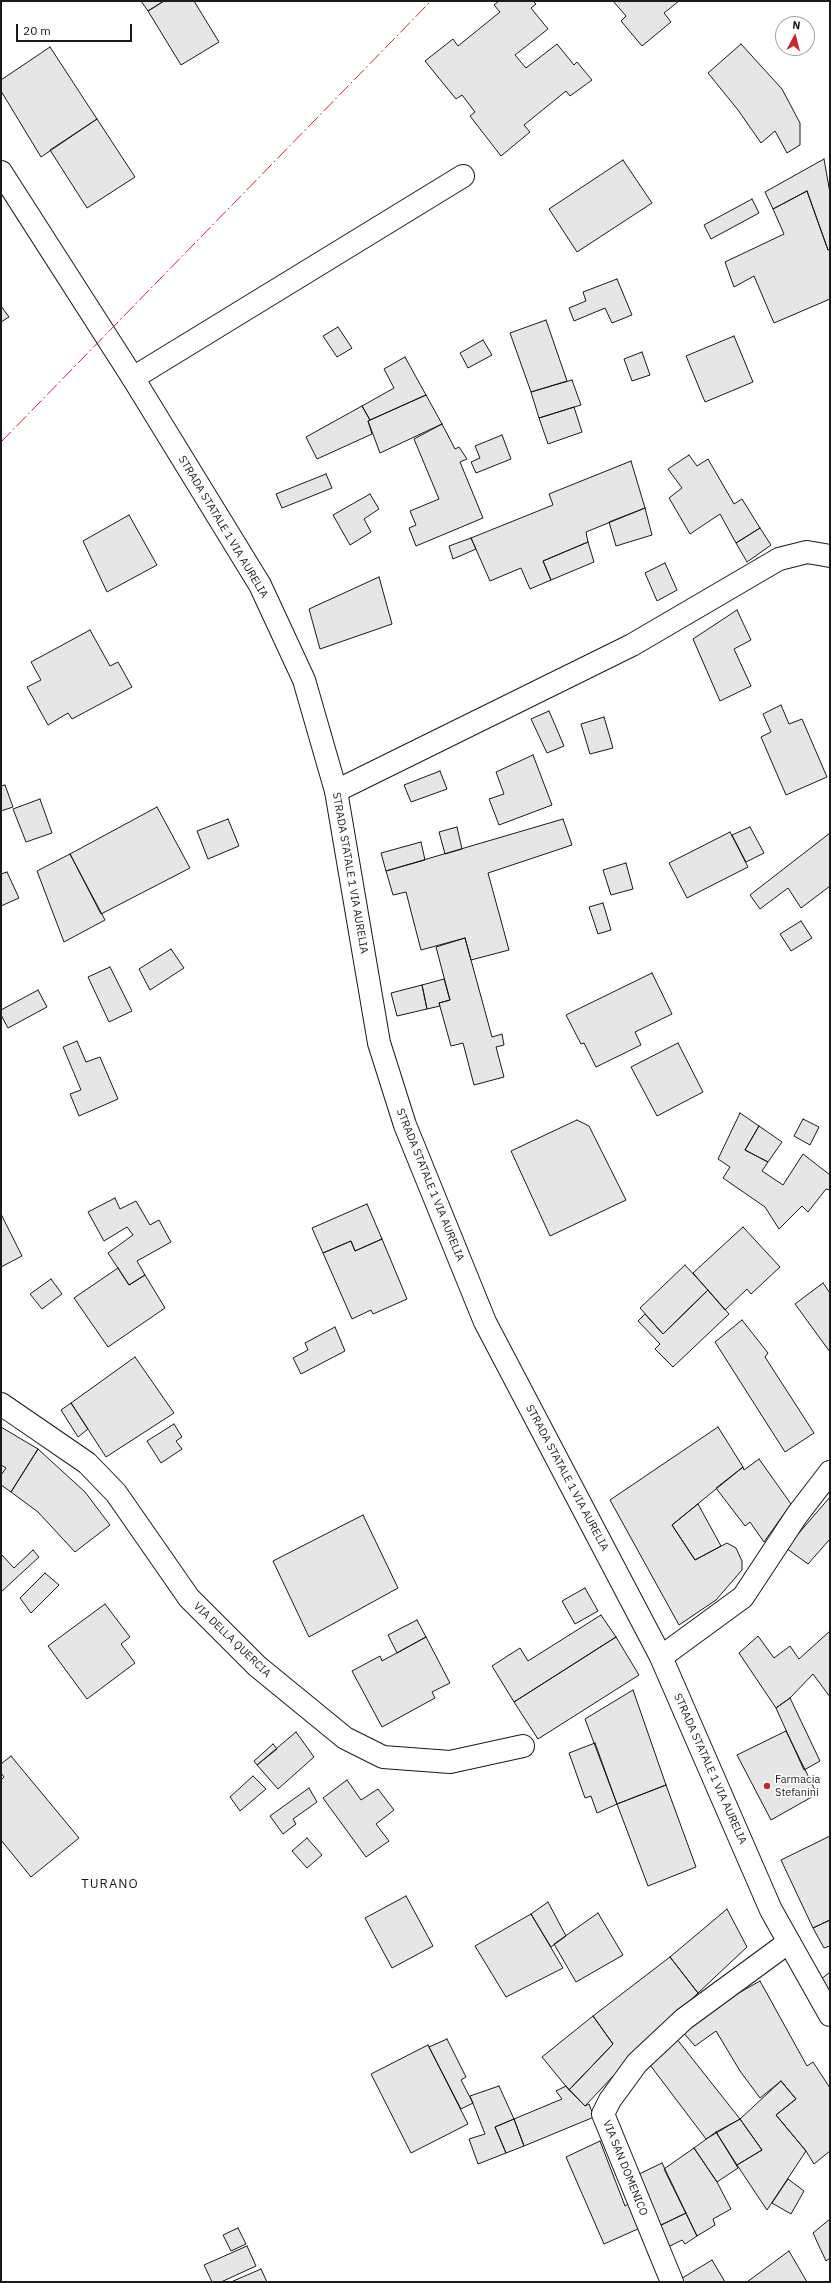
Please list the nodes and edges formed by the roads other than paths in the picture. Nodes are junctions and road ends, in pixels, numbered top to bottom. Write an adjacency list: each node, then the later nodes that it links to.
1 (1, 172): 3 (street, STRADA STATALE 1 VIA AURELIA)
2 (463, 176): 3 (street)
3 (133, 378): 5 (street, STRADA STATALE 1 VIA AURELIA)
4 (830, 556): 5 (street)
5 (336, 791): 8 (street, STRADA STATALE 1 VIA AURELIA)
6 (1, 1404): 9 (street, VIA DELLA QUERCIA)
7 (830, 1472): 8 (street)
8 (661, 1657): 10 (street, STRADA STATALE 1 VIA AURELIA)
9 (523, 1746)
10 (790, 1942): 11 (street, STRADA STATALE 1 VIA AURELIA); 12 (street, VIA SAN DOMENICO)
11 (830, 2015)
12 (672, 2282)

